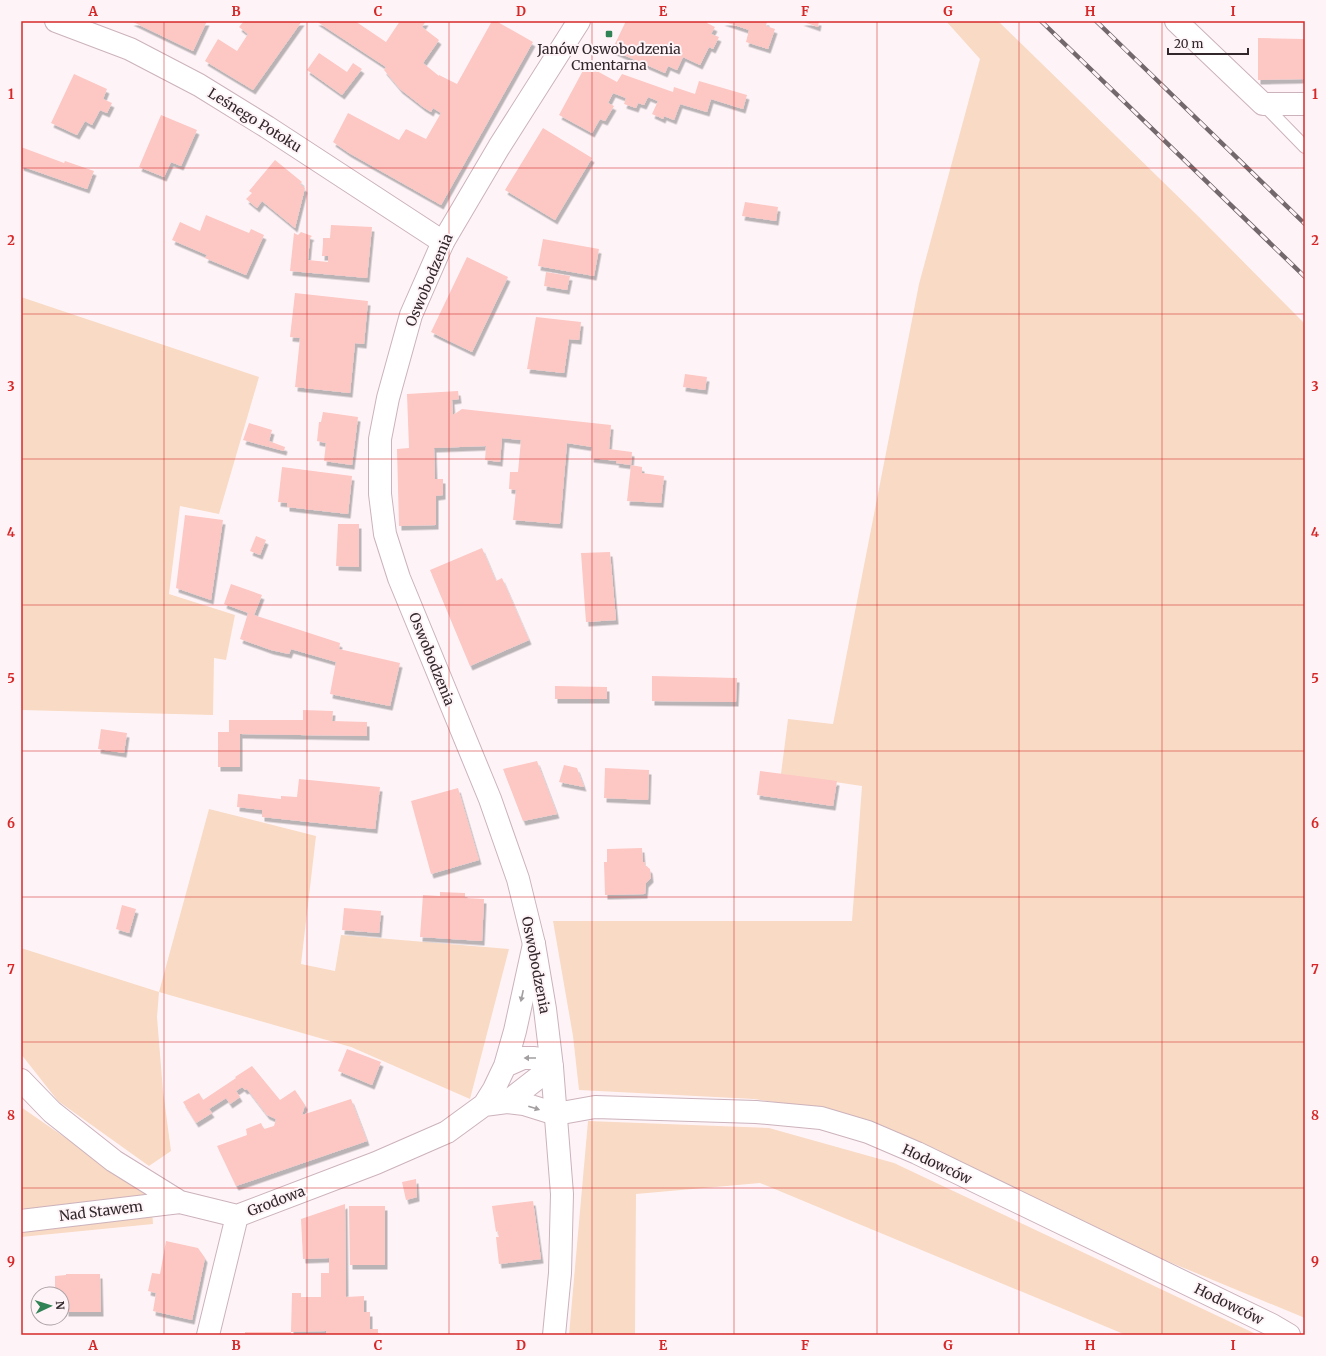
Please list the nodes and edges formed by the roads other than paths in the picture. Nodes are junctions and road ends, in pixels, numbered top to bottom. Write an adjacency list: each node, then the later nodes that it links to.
1 (56, 21): 7 (street, Leśnego Potoku)
2 (579, 21): 7 (street, Oswobodzenia)
3 (1176, 21): 4 (street)
4 (1262, 104): 5 (street); 6 (lane)
5 (1305, 104)
6 (1305, 147)
7 (443, 242): 8 (street, Oswobodzenia)
8 (534, 944): 9 (street, Grodowa, one-way to 9); 10 (street, Oswobodzenia)
9 (505, 1066): 10 (street, one-way to 9); 13 (street, Grodowa)
10 (552, 1067): 12 (street); 14 (street, Oswobodzenia)
11 (21, 1080): 15 (street, Grodowa)
12 (507, 1102): 13 (street, Grodowa); 14 (street, Grodowa, one-way to 14)
13 (484, 1105): 16 (street, Grodowa)
14 (556, 1114): 19 (street, Oswobodzenia); 20 (street, Hodowców)
15 (180, 1202): 16 (street, Grodowa); 17 (street, Nad Stawem)
16 (237, 1216): 18 (street)
17 (21, 1221)
18 (208, 1335)
19 (554, 1335)
20 (1289, 1335)

